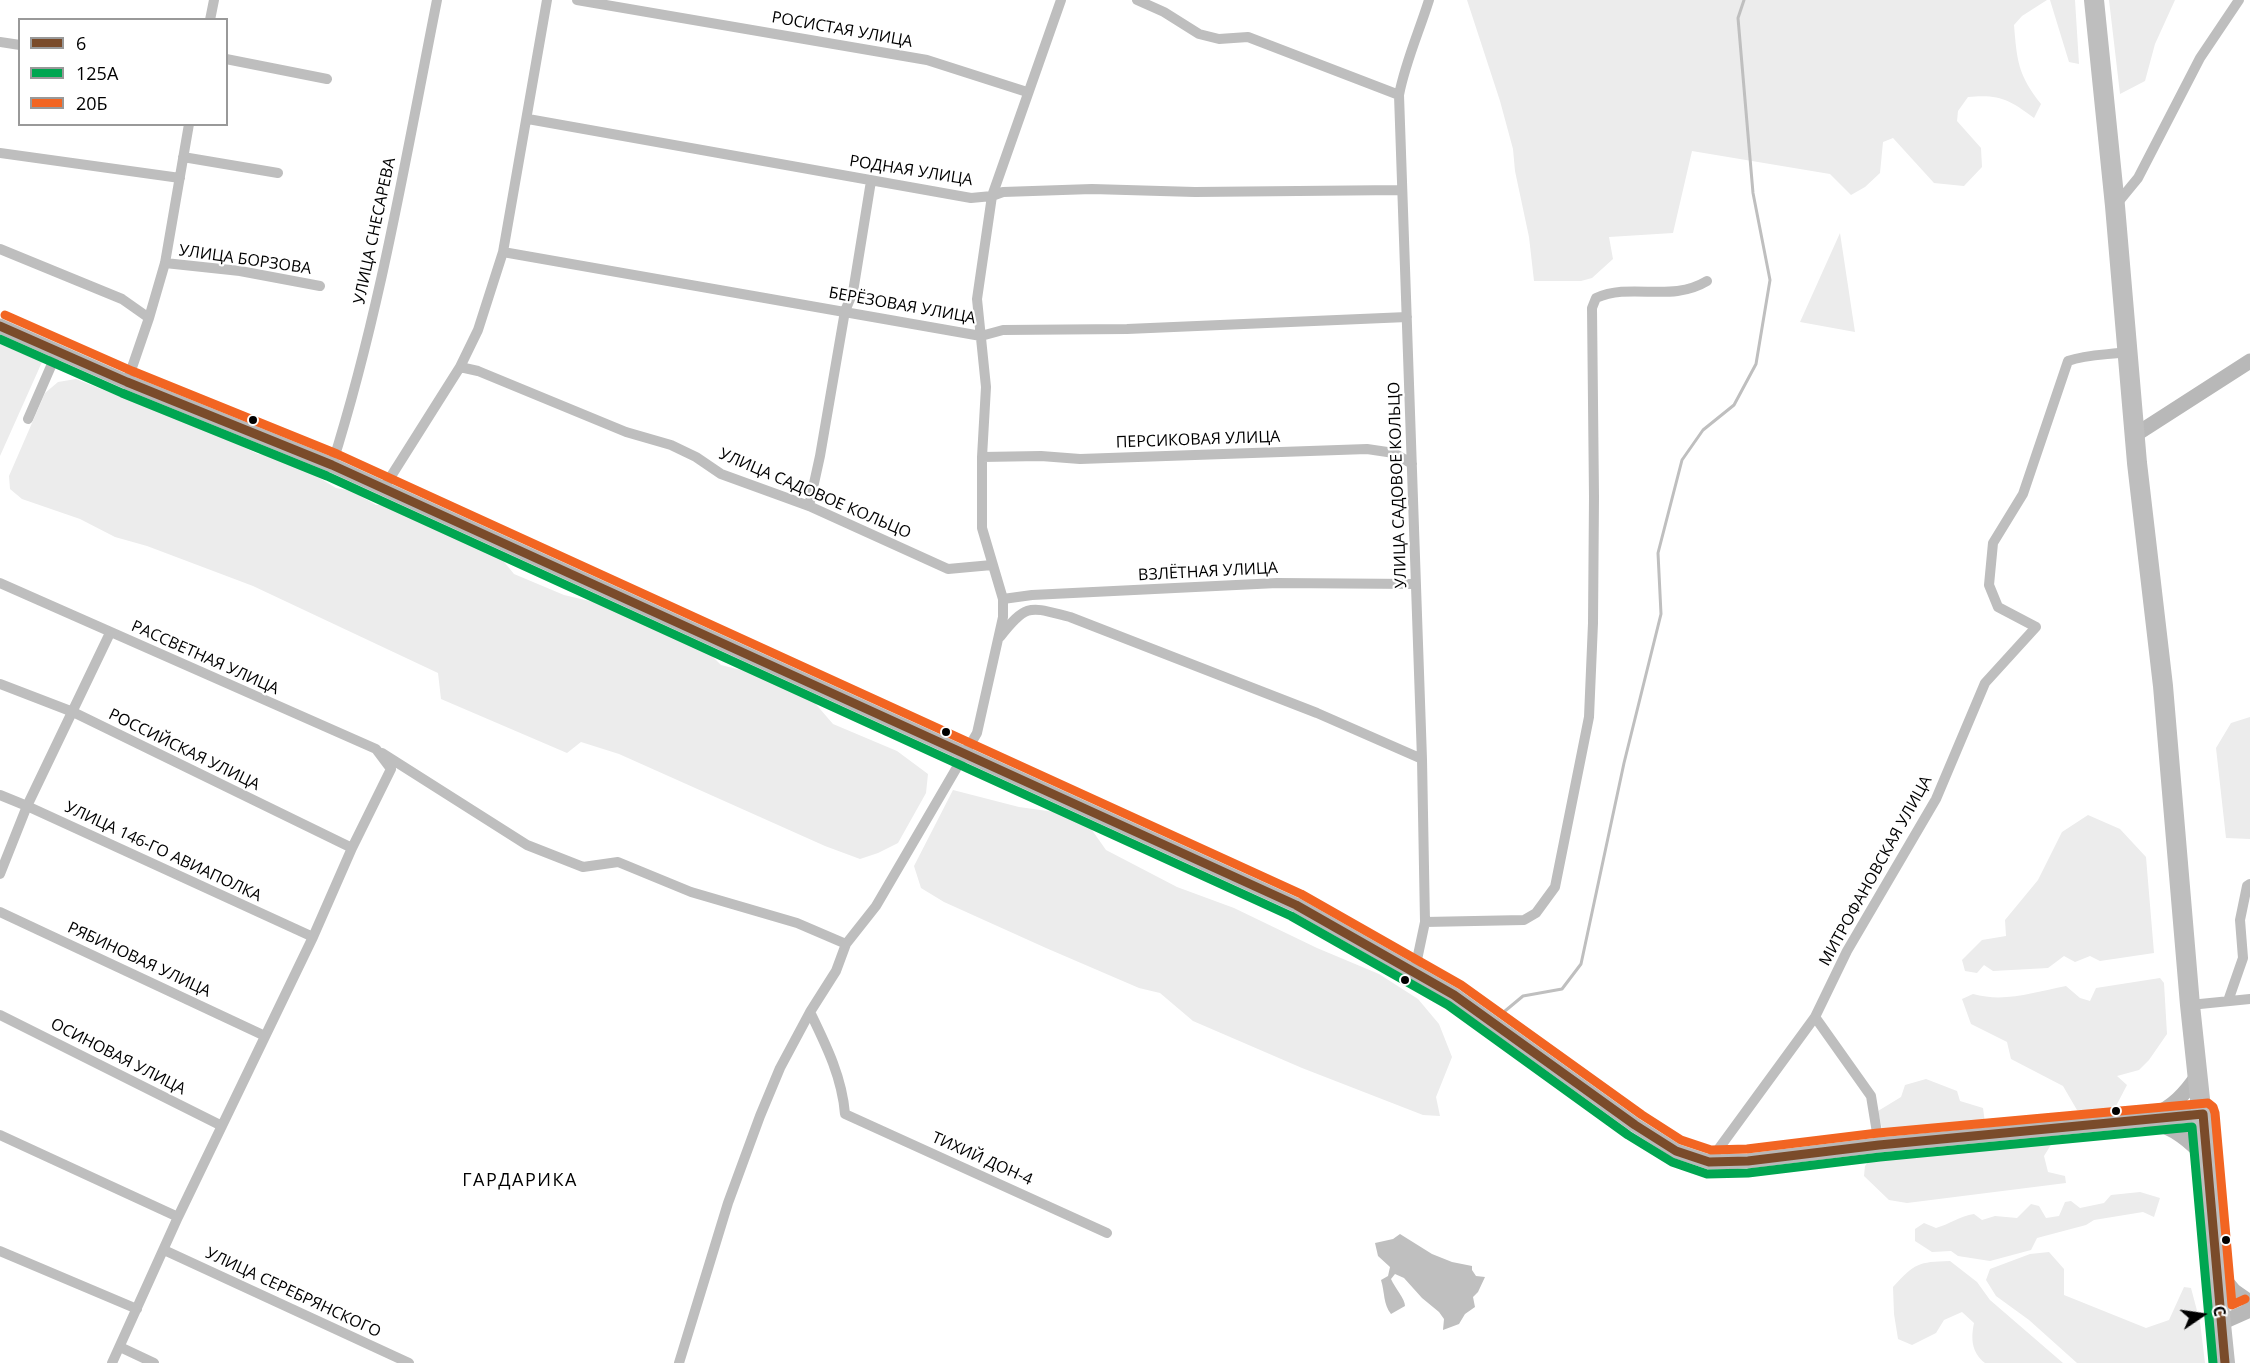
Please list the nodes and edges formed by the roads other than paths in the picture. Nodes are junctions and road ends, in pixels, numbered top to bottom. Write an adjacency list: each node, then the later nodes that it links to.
1 (213, 0): 10 (street)
2 (437, 0): 46 (street, УЛИЦА СНЕСАРЕВА)
3 (547, 0): 17 (street)
4 (577, 0): 15 (street, РОСИСТАЯ УЛИЦА)
5 (1061, 0): 15 (street)
6 (1137, 0): 16 (street)
7 (1429, 0): 16 (street, УЛИЦА САДОВОЕ КОЛЬЦО)
8 (2239, 0): 26 (street)
9 (2094, 4): 26 (highway)
10 (210, 18)
11 (0, 42): 12 (street)
12 (18, 45)
13 (228, 59): 14 (street)
14 (327, 79)
15 (1027, 92): 25 (street)
16 (1399, 95): 24 (street, УЛИЦА САДОВОЕ КОЛЬЦО)
17 (528, 119): 23 (street, РОДНАЯ УЛИЦА); 28 (street)
18 (189, 126): 20 (street)
19 (0, 153): 22 (street)
20 (183, 157): 21 (street); 22 (street)
21 (278, 173)
22 (180, 178): 29 (street)
23 (871, 181): 25 (street, РОДНАЯ УЛИЦА); 32 (street)
24 (1401, 190): 25 (street, РОДНАЯ УЛИЦА); 33 (street, УЛИЦА САДОВОЕ КОЛЬЦО)
25 (992, 196): 36 (street)
26 (2115, 206): 38 (highway)
27 (0, 249): 34 (street)
28 (503, 252): 32 (street, БЕРЁЗОВАЯ УЛИЦА); 40 (street)
29 (165, 263): 31 (street, УЛИЦА БОРЗОВА); 34 (street)
30 (1707, 281): 66 (street)
31 (320, 286)
32 (845, 311): 36 (street, БЕРЁЗОВАЯ УЛИЦА); 48 (street)
33 (1407, 317): 36 (street, БЕРЁЗОВАЯ УЛИЦА); 45 (street, УЛИЦА САДОВОЕ КОЛЬЦО)
34 (149, 318): 41 (street)
35 (0, 326): 37 (street)
36 (981, 336): 44 (street)
37 (58, 350): 41 (street); 42 (street)
38 (2127, 352): 43 (highway); 75 (street, МИТРОФАНОВСКАЯ УЛИЦА)
39 (2250, 361): 43 (street)
40 (460, 367): 47 (street); 48 (street, УЛИЦА САДОВОЕ КОЛЬЦО)
41 (127, 382): 46 (street)
42 (28, 419)
43 (2135, 435): 72 (highway)
44 (982, 457): 45 (street, ПЕРСИКОВАЯ УЛИЦА); 49 (street)
45 (1412, 464): 51 (street, УЛИЦА САДОВОЕ КОЛЬЦО)
46 (332, 465): 47 (street)
47 (383, 489): 58 (street)
48 (809, 506): 49 (street, УЛИЦА САДОВОЕ КОЛЬЦО)
49 (992, 565): 52 (street)
50 (0, 584): 53 (street, РАССВЕТНАЯ УЛИЦА)
51 (1416, 584): 52 (street, ВЗЛЁТНАЯ УЛИЦА); 59 (street, УЛИЦА САДОВОЕ КОЛЬЦО)
52 (1003, 599): 54 (street)
53 (110, 633): 56 (street); 57 (street, РАССВЕТНАЯ УЛИЦА)
54 (999, 638): 58 (street); 59 (street)
55 (0, 684): 56 (street, РОССИЙСКАЯ УЛИЦА)
56 (73, 712): 61 (street); 62 (street, РОССИЙСКАЯ УЛИЦА)
57 (376, 749): 62 (street, РАССВЕТНАЯ УЛИЦА); 68 (street)
58 (964, 754): 68 (street); 69 (street)
59 (1422, 759): 66 (street, УЛИЦА САДОВОЕ КОЛЬЦО)
60 (0, 795): 61 (street, УЛИЦА 146-ГО АВИАПОЛКА)
61 (27, 806): 63 (street); 67 (street, УЛИЦА 146-ГО АВИАПОЛКА)
62 (352, 848): 67 (street)
63 (0, 874)
64 (2250, 884): 71 (street)
65 (0, 912): 76 (street, РЯБИНОВАЯ УЛИЦА)
66 (1425, 922): 69 (street, УЛИЦА САДОВОЕ КОЛЬЦО)
67 (313, 937): 76 (street)
68 (846, 944): 73 (street)
69 (1414, 974): 84 (street)
70 (2250, 999): 71 (street)
71 (2228, 1001): 72 (street)
72 (2190, 1005): 77 (highway)
73 (810, 1012): 86 (street, ТИХИЙ ДОН-4); 98 (street)
74 (0, 1015): 80 (street, ОСИНОВАЯ УЛИЦА)
75 (1815, 1017): 82 (street); 84 (street, МИТРОФАНОВСКАЯ УЛИЦА)
76 (265, 1036): 80 (street)
77 (2198, 1075): 78 (highway); 79 (street)
78 (2202, 1114): 79 (street); 83 (highway)
79 (2144, 1119): 82 (street); 83 (street)
80 (222, 1126): 85 (street)
81 (0, 1134): 85 (street)
82 (1879, 1145): 84 (street)
83 (2207, 1159): 89 (highway)
84 (1709, 1162)
85 (178, 1216): 87 (street)
86 (1107, 1233)
87 (164, 1250): 91 (street); 97 (street, УЛИЦА СЕРЕБРЯНСКОГО)
88 (0, 1251): 91 (street)
89 (2216, 1268): 90 (street); 93 (highway)
90 (2250, 1302)
91 (137, 1309): 94 (street)
92 (2250, 1311): 93 (street)
93 (2220, 1323): 99 (highway)
94 (120, 1347): 95 (street); 96 (street)
95 (112, 1363)
96 (154, 1363)
97 (409, 1363)
98 (679, 1363)
99 (2224, 1363)

